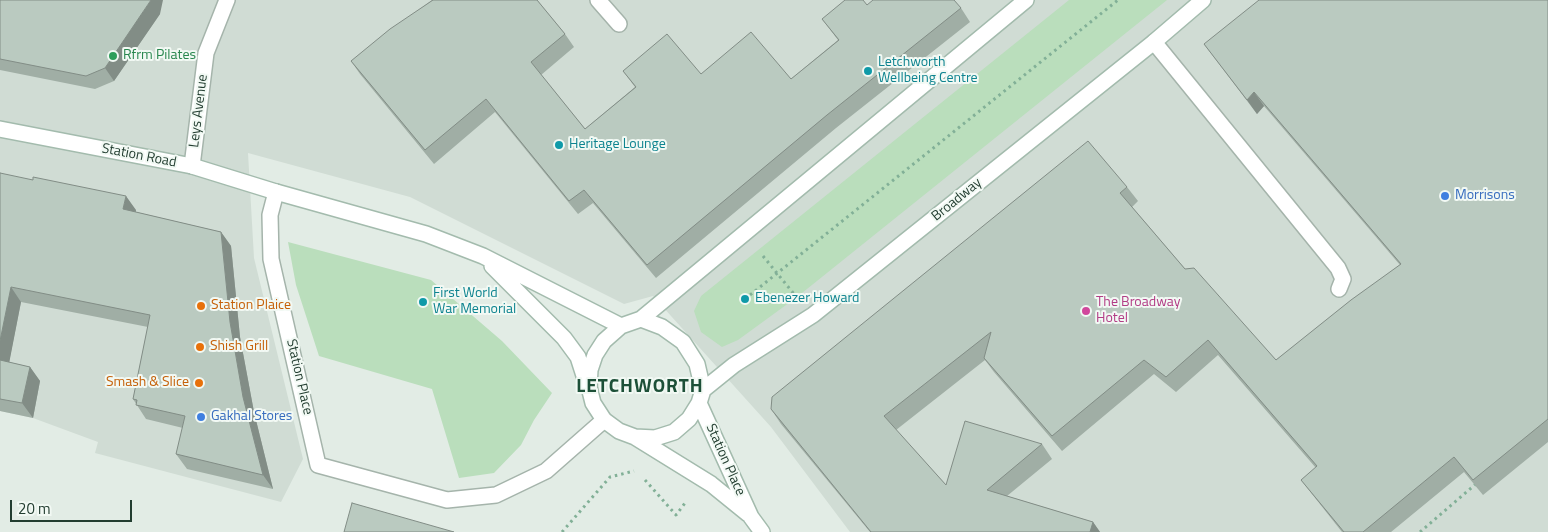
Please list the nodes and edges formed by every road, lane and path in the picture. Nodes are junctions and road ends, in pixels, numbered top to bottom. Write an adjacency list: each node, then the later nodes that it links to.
1 (227, 0): 9 (street, Leys Avenue)
2 (598, 0): 6 (street)
3 (1118, 0): 13 (path)
4 (1203, 0): 7 (street, Broadway)
5 (1020, 2): 11 (street)
6 (619, 24)
7 (1154, 42): 14 (street); 16 (street, Broadway)
8 (0, 129): 9 (street, Station Road)
9 (192, 166): 10 (street, Station Road)
10 (276, 192): 12 (street); 21 (street, Station Place)
11 (747, 231): 13 (path); 17 (street)
12 (483, 256): 18 (street); 20 (street)
13 (776, 273): 15 (path); 16 (path)
14 (1339, 289)
15 (745, 299)
16 (812, 315): 19 (street, Broadway)
17 (641, 319): 18 (street); 19 (street)
18 (621, 326): 20 (street)
19 (701, 396): 22 (street); 24 (street, Station Place)
20 (593, 403): 21 (street)
21 (604, 420): 22 (street)
22 (636, 437): 24 (street, Station Place)
23 (1479, 482): 26 (path)
24 (751, 517): 25 (street, Station Place)
25 (762, 532)
26 (1420, 532)

